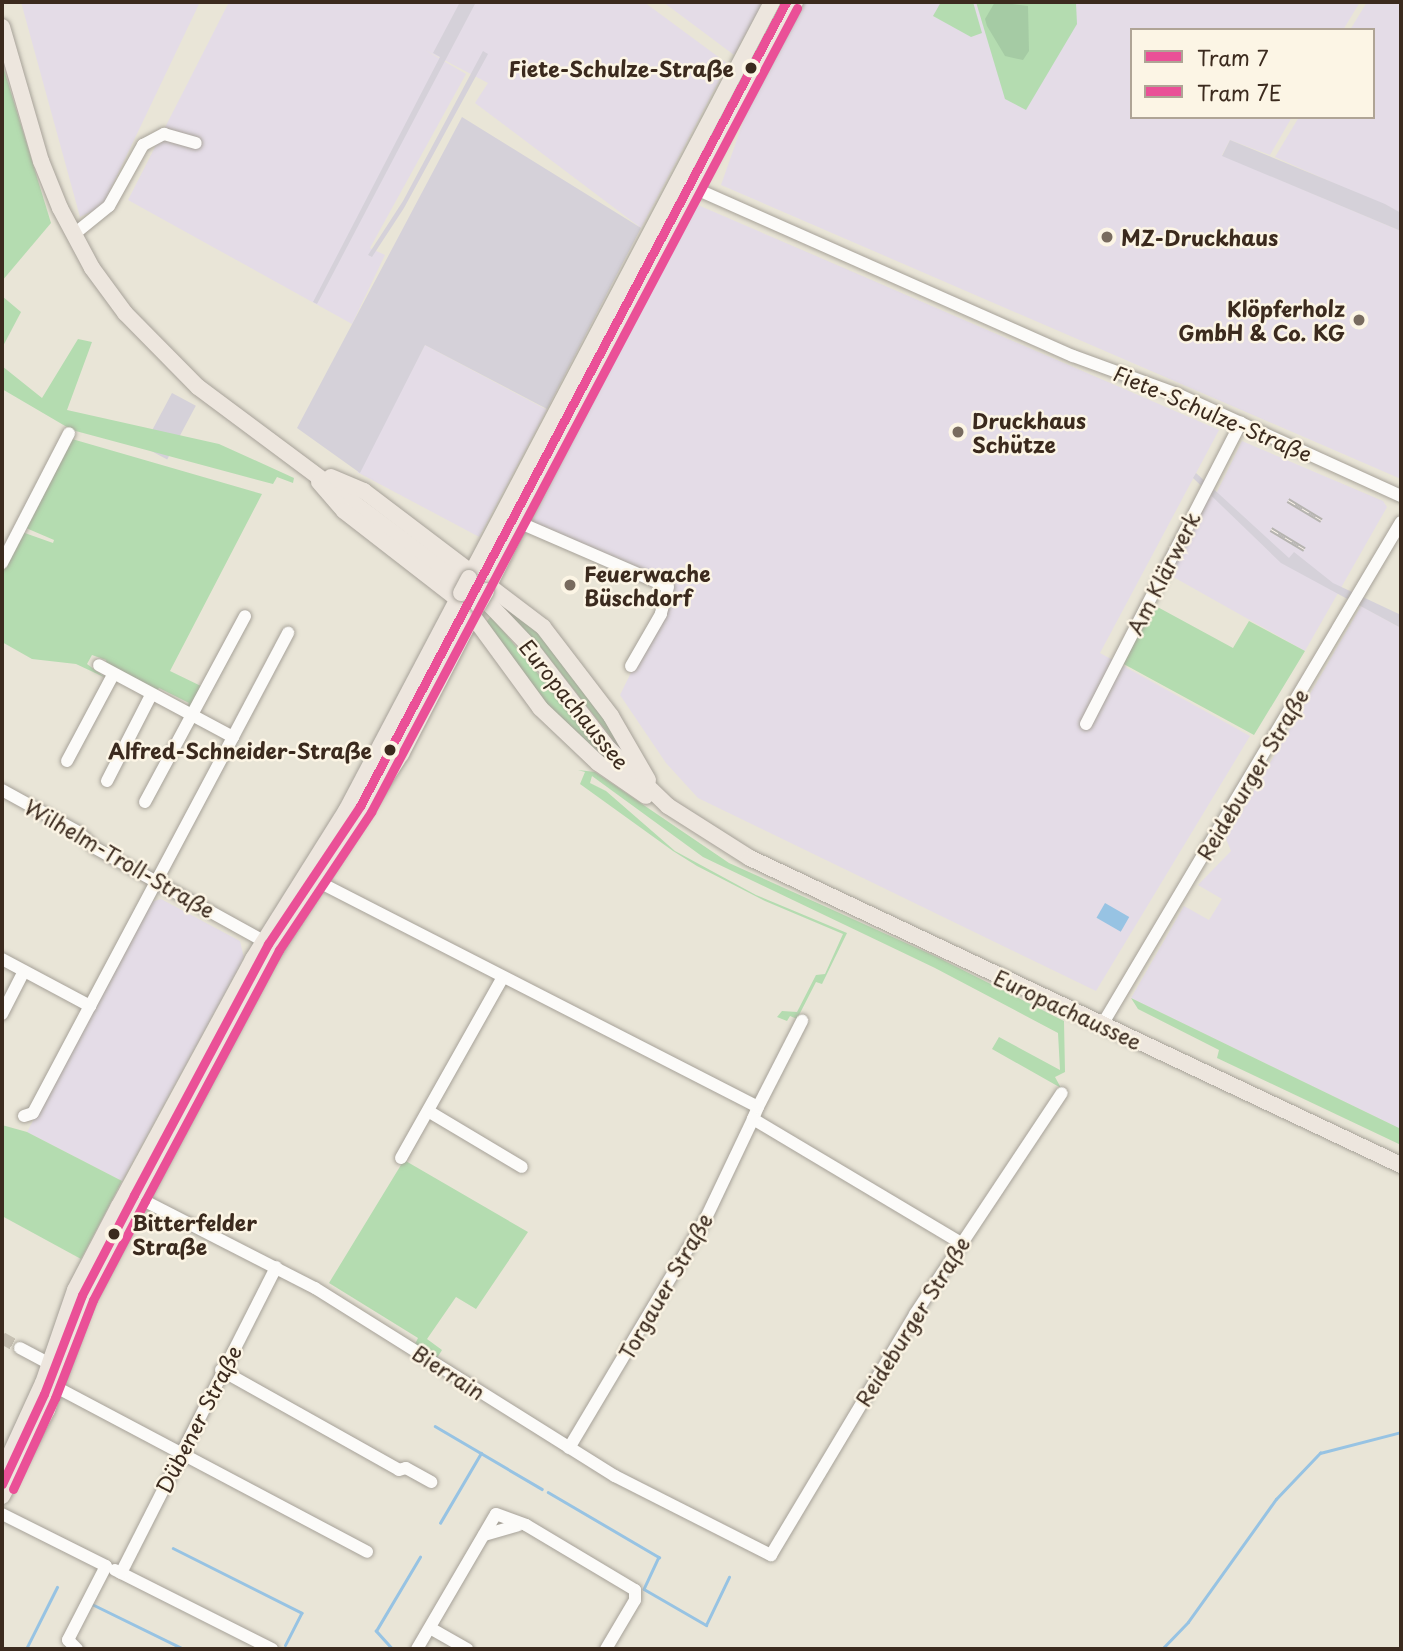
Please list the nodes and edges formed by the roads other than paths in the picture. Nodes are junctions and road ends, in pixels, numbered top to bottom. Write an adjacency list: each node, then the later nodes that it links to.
1 (772, 2): 5 (main road)
2 (795, 2): 6 (main road)
3 (2, 27): 7 (main road, Europachaussee)
4 (195, 143): 7 (street)
5 (677, 180): 6 (street, Fiete-Schulze-Straße); 15 (main road)
6 (694, 188): 8 (street, Fiete-Schulze-Straße); 12 (main road)
7 (73, 235): 10 (main road, Europachaussee)
8 (1241, 422): 11 (street, Fiete-Schulze-Straße); 27 (street, Am Klärwerk)
9 (69, 433): 14 (street)
10 (309, 469): 15 (main road); 16 (main road); 33 (main road, Europachaussee)
11 (1401, 496)
12 (518, 522): 17 (main road); 23 (street)
13 (1401, 522): 43 (street, Reideburger Straße)
14 (2, 563)
15 (470, 574): 16 (main road, bridge); 17 (main road)
16 (459, 595): 17 (main road); 34 (main road)
17 (481, 598): 20 (main road); 21 (main road); 33 (main road)
18 (245, 616): 26 (street)
19 (288, 633): 28 (street)
20 (491, 642): 21 (main road); 33 (main road)
21 (453, 652): 34 (main road)
22 (99, 665): 24 (street)
23 (631, 666)
24 (113, 675): 25 (street); 29 (street)
25 (151, 695): 26 (street); 30 (street)
26 (191, 715): 28 (street); 32 (street)
27 (1086, 724)
28 (233, 737): 35 (street)
29 (68, 761)
30 (107, 781)
31 (2, 790): 35 (street, Wilhelm-Troll-Straße)
32 (145, 802)
33 (668, 806): 43 (main road, Europachaussee)
34 (311, 877): 36 (main road); 39 (street)
35 (157, 881): 36 (street, Wilhelm-Troll-Straße); 40 (street)
36 (270, 944): 51 (main road)
37 (2, 959): 38 (street)
38 (24, 971): 40 (street); 41 (street)
39 (502, 979): 45 (street); 46 (street)
40 (90, 1006): 47 (street)
41 (2, 1014)
42 (802, 1021): 46 (street, Torgauer Straße)
43 (1101, 1025): 49 (main road, Europachaussee)
44 (1062, 1093): 52 (street, Reideburger Straße)
45 (428, 1111): 48 (street); 50 (street)
46 (755, 1113): 52 (street); 58 (street, Torgauer Straße)
47 (24, 1116)
48 (401, 1158)
49 (1401, 1165)
50 (522, 1167)
51 (134, 1195): 53 (street, Bierrain); 55 (main road)
52 (961, 1243): 65 (street, Reideburger Straße)
53 (276, 1267): 56 (street, Dübener Straße); 58 (street, Bierrain)
54 (20, 1348): 55 (street)
55 (56, 1367): 57 (main road); 60 (main road)
56 (221, 1370): 59 (street, Dübener Straße); 61 (street)
57 (56, 1387): 59 (street); 62 (main road)
58 (569, 1448): 65 (street, Bierrain)
59 (182, 1452): 64 (street); 67 (street, Dübener Straße)
60 (2, 1472)
61 (431, 1482)
62 (2, 1496)
63 (2, 1514): 66 (street)
64 (367, 1552)
65 (771, 1555)
66 (106, 1566): 67 (street); 69 (street)
67 (121, 1573): 70 (street)
68 (430, 1628): 71 (street); 72 (street); 73 (street)
69 (77, 1649)
70 (272, 1649)
71 (417, 1649)
72 (467, 1649)
73 (606, 1649)

